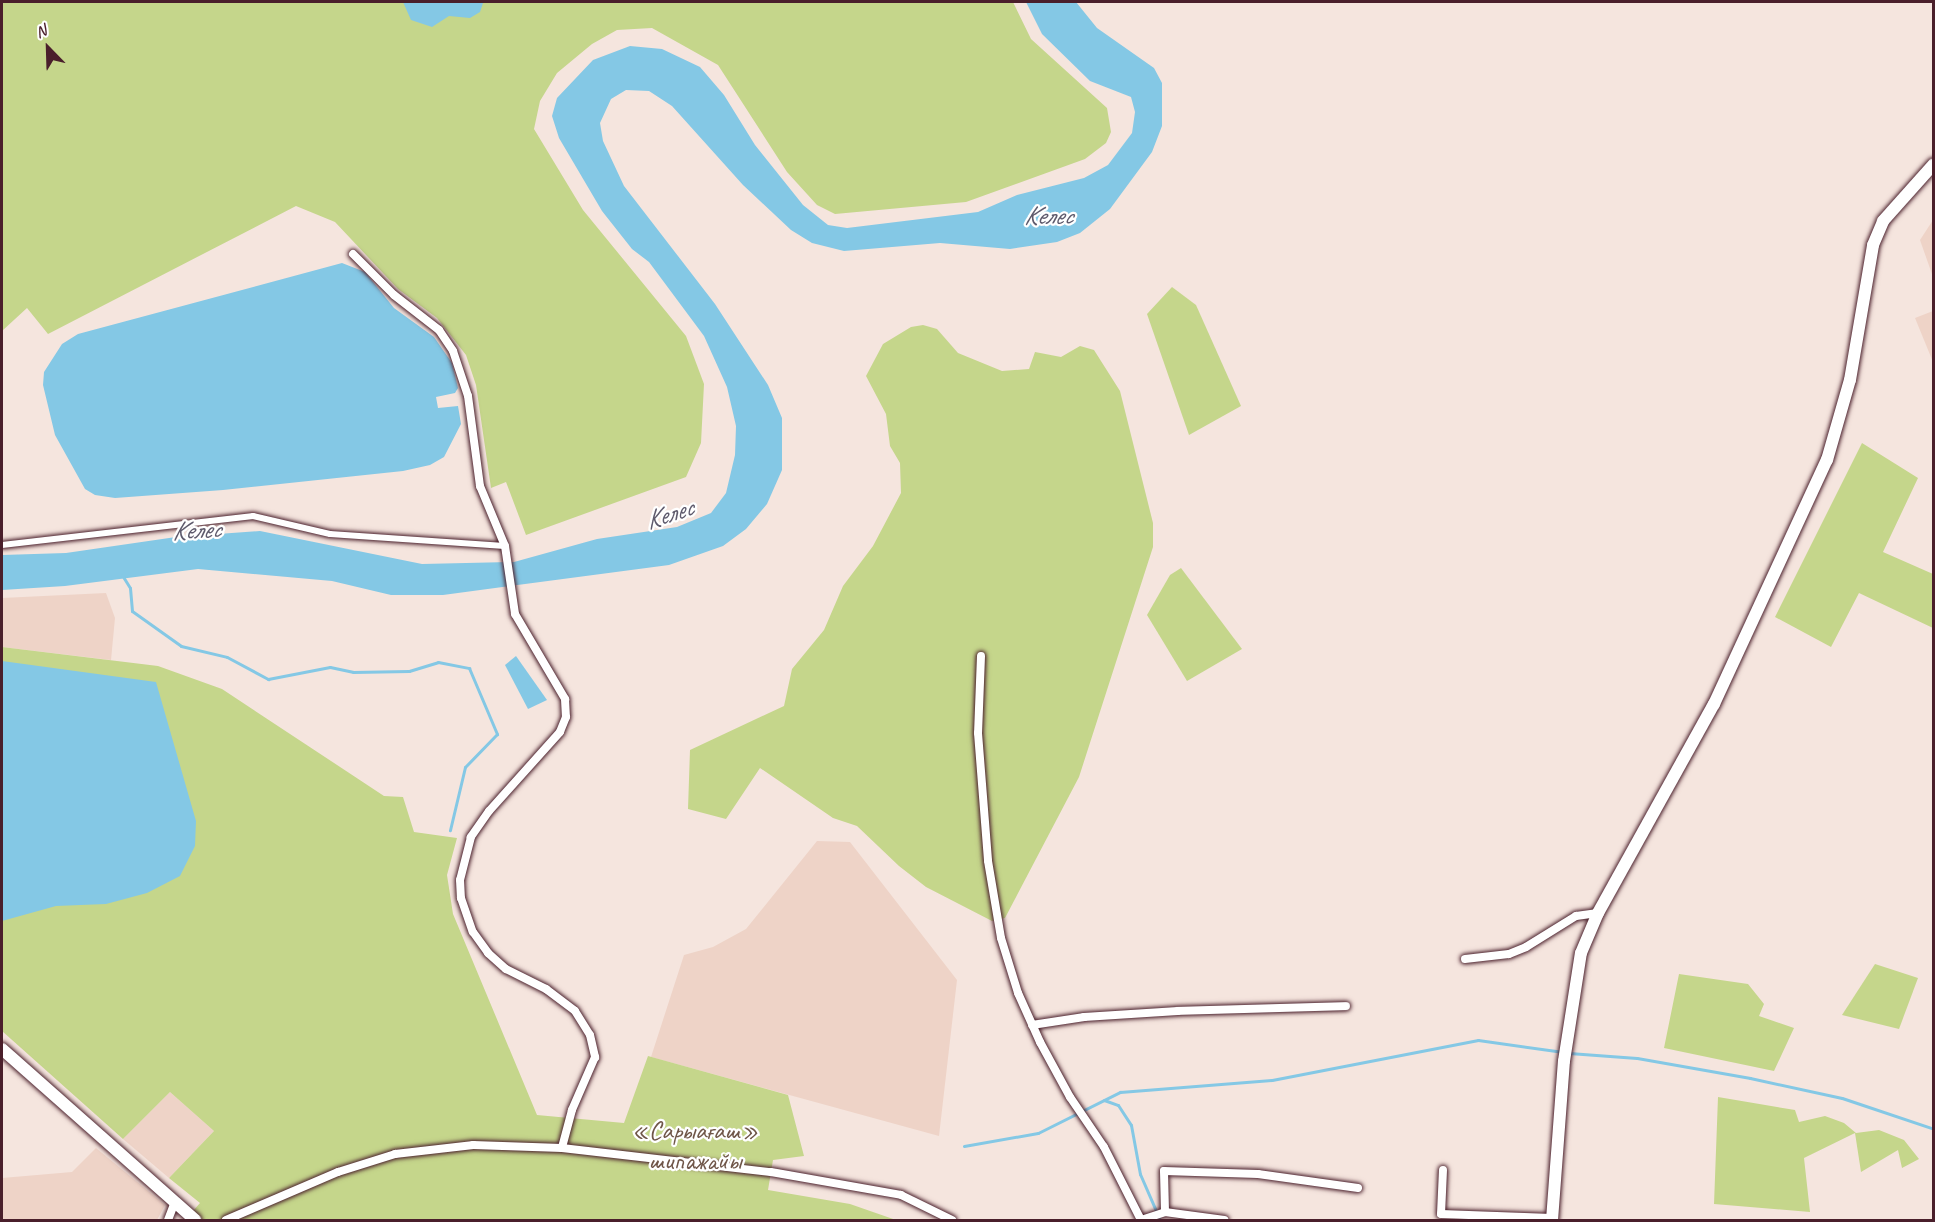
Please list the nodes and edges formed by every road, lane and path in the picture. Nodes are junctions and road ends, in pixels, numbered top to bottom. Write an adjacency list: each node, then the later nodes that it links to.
1 (1934, 164): 6 (main road)
2 (353, 254): 4 (street)
3 (2, 545): 4 (street)
4 (505, 546): 11 (street)
5 (981, 656): 9 (street)
6 (1598, 914): 7 (street); 16 (main road)
7 (1465, 959)
8 (1346, 1006): 9 (street)
9 (1032, 1025): 17 (street)
10 (2, 1049): 14 (main road)
11 (562, 1148): 20 (street); 21 (street)
12 (1443, 1170): 16 (street)
13 (1358, 1188): 15 (street)
14 (176, 1202): 18 (street); 19 (main road)
15 (1165, 1212): 17 (street); 22 (street)
16 (1552, 1219)
17 (1141, 1220)
18 (168, 1221)
19 (195, 1221)
20 (226, 1221)
21 (952, 1221)
22 (1224, 1221)

